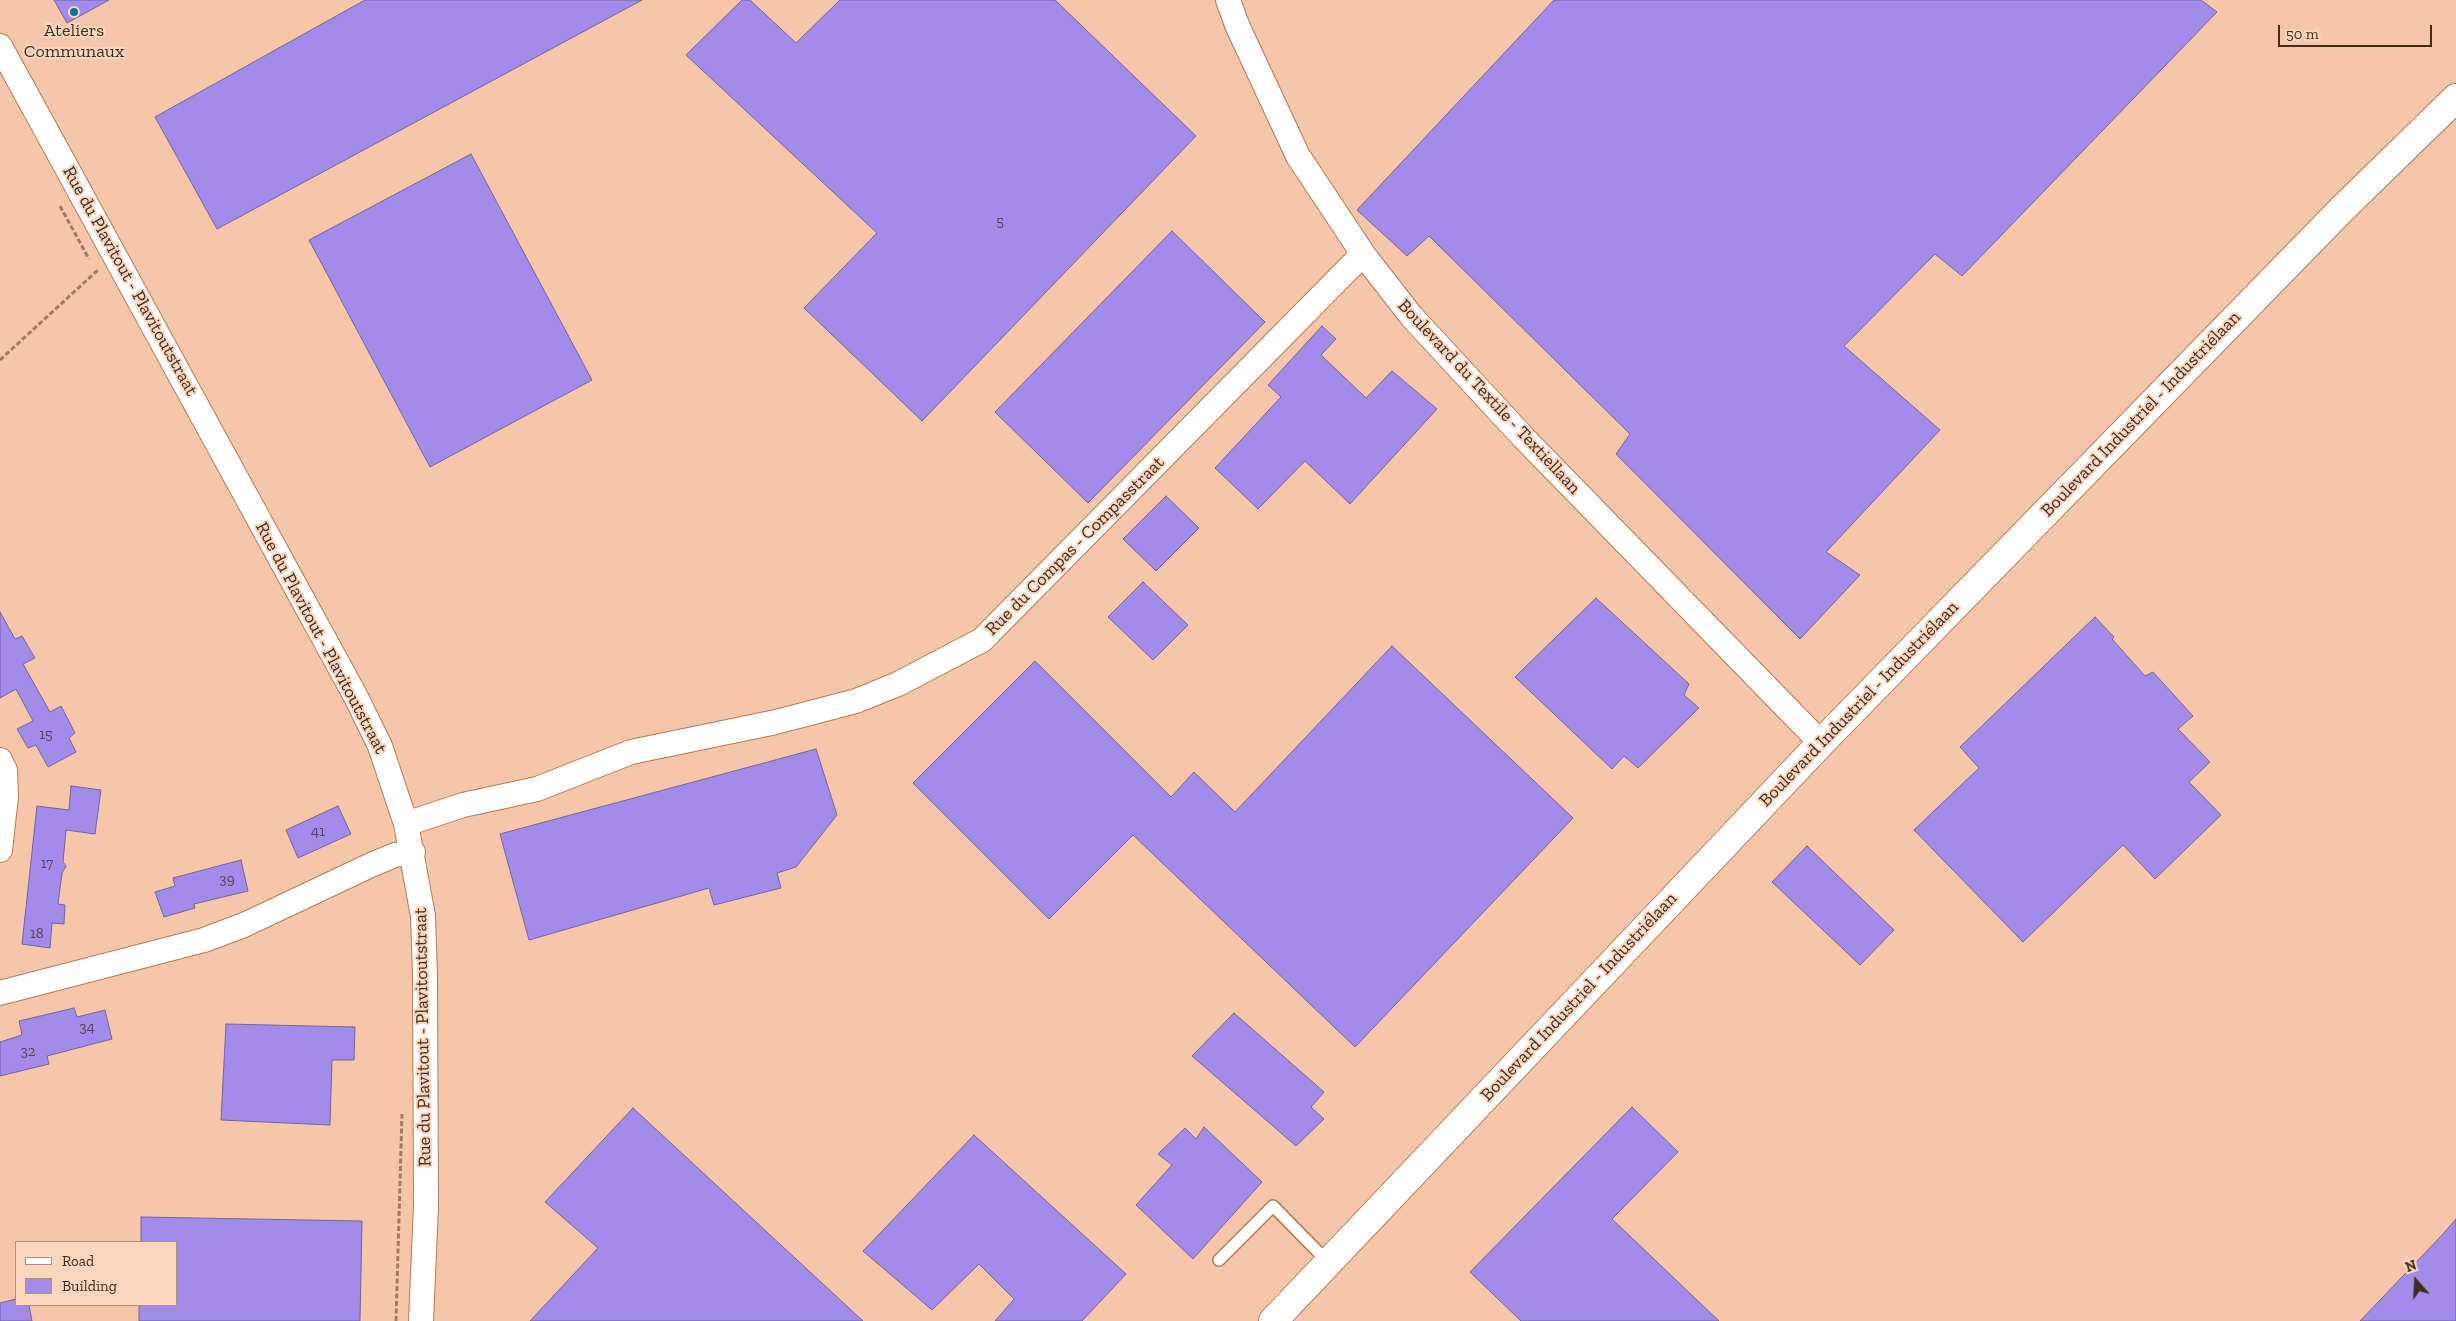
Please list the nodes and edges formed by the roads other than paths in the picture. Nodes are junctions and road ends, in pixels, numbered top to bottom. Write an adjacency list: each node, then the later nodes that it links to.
1 (1228, 0): 4 (street, Boulevard du Textile - Textiellaan)
2 (0, 46): 7 (street, Rue du Plavitout - Plavitoutstraat)
3 (2456, 98): 5 (main road, Boulevard Industriel - Industriélaan)
4 (1363, 254): 5 (street, Boulevard du Textile - Textiellaan); 7 (street, Rue du Compas - Compasstraat)
5 (1821, 743): 12 (main road, Boulevard Industriel - Industriélaan)
6 (0, 760): 8 (street)
7 (406, 824): 9 (street, Rue du Plavitout - Plavitoutstraat)
8 (0, 850)
9 (413, 852): 10 (street); 13 (street, Rue du Plavitout - Plavitoutstraat)
10 (0, 993)
11 (1220, 1260): 12 (lane)
12 (1328, 1262): 14 (main road, Boulevard Industriel - Industriélaan)
13 (421, 1321)
14 (1273, 1321)

